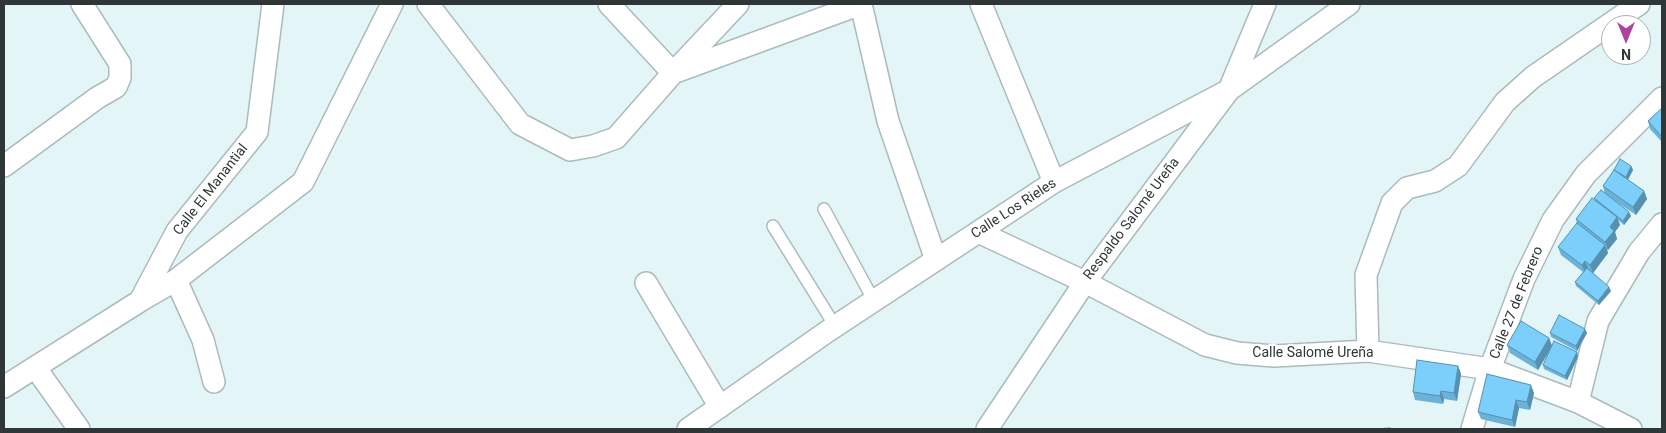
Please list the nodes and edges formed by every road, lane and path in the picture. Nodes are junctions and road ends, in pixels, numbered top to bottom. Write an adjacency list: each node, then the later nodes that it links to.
1 (82, 4): 15 (street)
2 (273, 4): 25 (street, Calle El Manantial)
3 (392, 4): 22 (street)
4 (428, 4): 12 (street)
5 (609, 4): 12 (street)
6 (738, 4): 12 (street)
7 (861, 4): 12 (street); 21 (street)
8 (981, 4): 16 (street)
9 (1265, 4): 13 (street, Respaldo Salomé Ureña)
10 (1349, 4): 13 (street, Calle Los Rieles)
11 (1639, 4): 28 (street)
12 (673, 73)
13 (1229, 90): 16 (street, Calle Los Rieles); 23 (street, Respaldo Salomé Ureña)
14 (1662, 98): 30 (street, Calle 27 de Febrero)
15 (4, 166)
16 (1054, 182): 20 (street, Calle Los Rieles)
17 (824, 209): 26 (lane)
18 (1662, 224): 33 (street)
19 (773, 226): 27 (lane)
20 (978, 232): 21 (street, Calle Los Rieles); 23 (street, Calle Salomé Ureña)
21 (936, 260): 26 (street, Calle Los Rieles)
22 (176, 280): 25 (street); 31 (street)
23 (1086, 282): 28 (street, Calle Salomé Ureña); 37 (street, Respaldo Salomé Ureña)
24 (646, 284): 34 (street)
25 (140, 301): 29 (street, Calle El Manantial)
26 (874, 301): 27 (street, Calle Los Rieles)
27 (835, 326): 34 (street, Calle Los Rieles)
28 (1368, 351): 30 (street, Calle Salomé Ureña)
29 (35, 367): 32 (street, Calle El Manantial); 35 (street)
30 (1490, 369): 33 (street, Calle Salomé Ureña); 38 (street, Calle 27 de Febrero)
31 (214, 382)
32 (4, 387)
33 (1578, 402): 39 (street, Calle Salomé Ureña)
34 (720, 407): 36 (street, Calle Los Rieles)
35 (79, 429)
36 (688, 429)
37 (987, 429)
38 (1472, 429)
39 (1632, 429)

